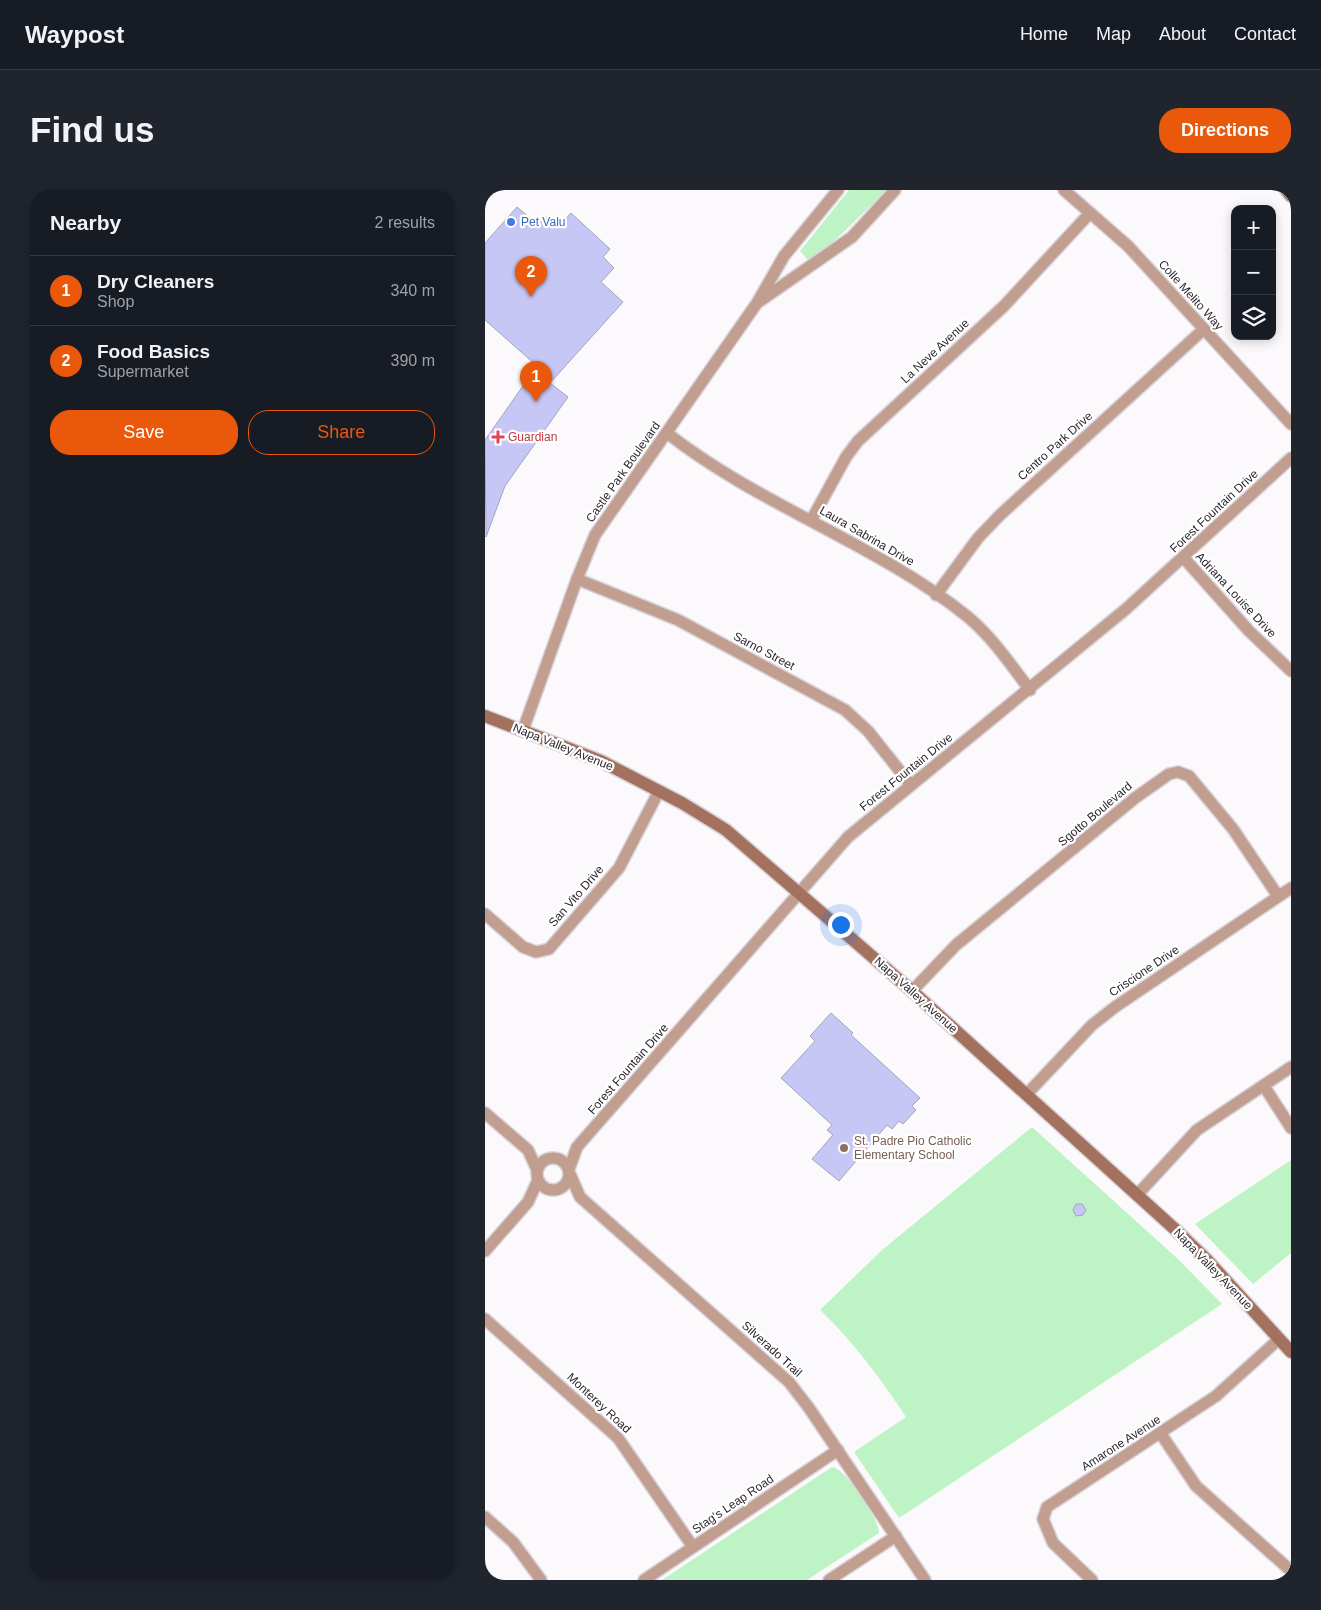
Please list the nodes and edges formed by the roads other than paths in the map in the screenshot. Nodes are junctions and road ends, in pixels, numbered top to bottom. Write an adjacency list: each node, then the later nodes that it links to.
1 (838, 190): 7 (street, Castle Park Boulevard)
2 (895, 190): 7 (street, Castle Park Boulevard)
3 (1064, 190): 6 (street, Colle Melito Way)
4 (1286, 190): 5 (street)
5 (1291, 196)
6 (1090, 213): 8 (street, Colle Melito Way); 12 (street, La Neve Avenue)
7 (757, 303): 10 (street, Castle Park Boulevard)
8 (1204, 330): 9 (street, Colle Melito Way); 15 (street, Centro Park Drive)
9 (1291, 424)
10 (667, 433): 12 (street, Laura Sabrina Drive); 14 (street, Castle Park Boulevard)
11 (1291, 458): 13 (street, Forest Fountain Drive)
12 (812, 519): 15 (street, Laura Sabrina Drive)
13 (1183, 557): 16 (street, Adriana Louise Drive); 17 (street, Forest Fountain Drive)
14 (577, 579): 19 (street, Castle Park Boulevard); 20 (street, Sarno Street)
15 (936, 595): 17 (street, Laura Sabrina Drive)
16 (1291, 671)
17 (1030, 690): 20 (street, Forest Fountain Drive)
18 (485, 716): 19 (street, Napa Valley Avenue)
19 (523, 730): 21 (street, Napa Valley Avenue)
20 (911, 785): 23 (street, Forest Fountain Drive)
21 (659, 791): 23 (street, Napa Valley Avenue); 25 (street, San Vito Drive)
22 (1291, 888): 24 (street, Criscione Drive)
23 (799, 893): 26 (street, Napa Valley Avenue); 32 (street, Forest Fountain Drive)
24 (1278, 896): 26 (street, Sgotto Boulevard); 29 (street, Criscione Drive)
25 (485, 914)
26 (912, 991): 29 (street, Napa Valley Avenue)
27 (1291, 1067): 28 (street)
28 (1264, 1086): 31 (street); 38 (street)
29 (1027, 1094): 38 (street, Napa Valley Avenue)
30 (485, 1112): 33 (street)
31 (1291, 1128)
32 (577, 1147): 34 (street, Forest Fountain Drive); 35 (street, Forest Fountain Drive)
33 (528, 1150): 34 (street); 36 (street)
34 (553, 1157): 35 (street); 36 (street)
35 (570, 1171): 37 (street); 39 (street, Silverado Trail)
36 (538, 1175): 37 (street); 40 (street)
37 (554, 1190): 39 (street, Silverado Trail); 40 (street)
38 (1137, 1195): 43 (street, Napa Valley Avenue)
39 (580, 1197): 46 (street, Silverado Trail)
40 (528, 1202): 41 (street)
41 (485, 1251)
42 (485, 1319): 49 (street, Monterey Road)
43 (1279, 1339): 44 (street, Napa Valley Avenue); 45 (street, Amarone Avenue)
44 (1291, 1352)
45 (1161, 1434): 50 (street); 55 (street, Amarone Avenue)
46 (838, 1450): 48 (street, Silverado Trail); 49 (street, Stag's Leap Road)
47 (485, 1517): 51 (street)
48 (896, 1536): 53 (street); 54 (street, Silverado Trail)
49 (693, 1547): 52 (street, Stag's Leap Road)
50 (1291, 1571)
51 (541, 1580)
52 (644, 1580)
53 (829, 1580)
54 (925, 1580)
55 (1092, 1580)

